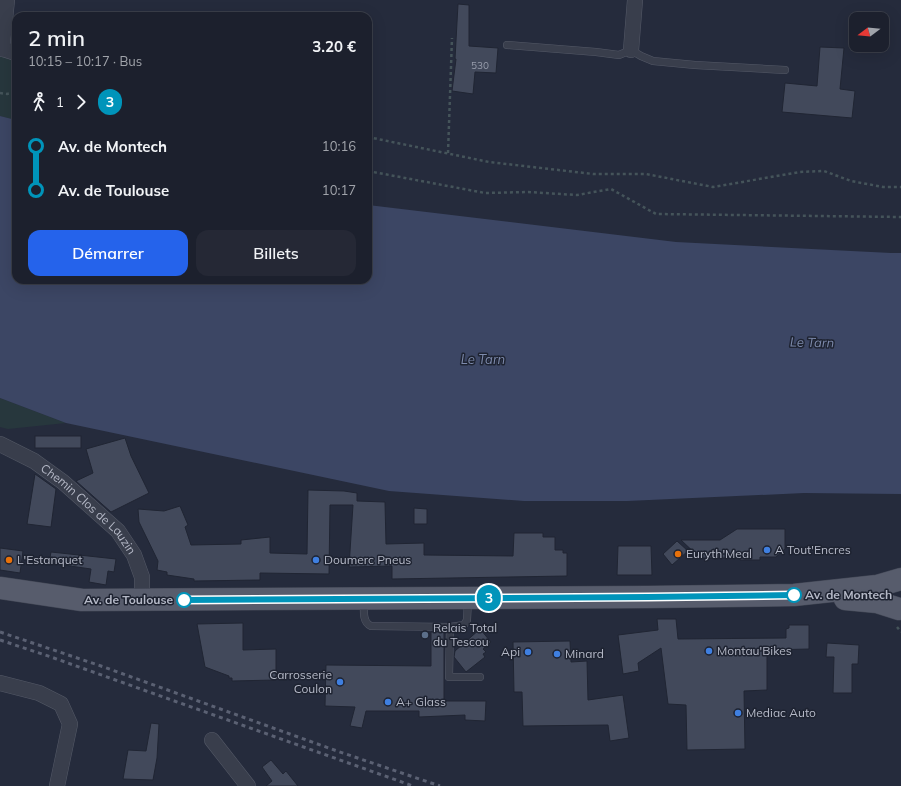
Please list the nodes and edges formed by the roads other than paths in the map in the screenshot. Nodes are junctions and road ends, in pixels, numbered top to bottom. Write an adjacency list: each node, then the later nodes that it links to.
1 (7, 0): 4 (street)
2 (635, 0): 5 (street)
3 (507, 45): 5 (lane)
4 (1, 49): 6 (street)
5 (631, 50): 7 (lane)
6 (12, 52)
7 (785, 70)
8 (0, 444): 15 (street, Chemin Clos de Lauzin)
9 (901, 579): 12 (main road)
10 (901, 582): 16 (main road)
11 (0, 588): 15 (main road)
12 (794, 595): 13 (main road); 16 (main road)
13 (468, 598): 14 (main road); 17 (lane)
14 (363, 599): 15 (main road); 17 (lane)
15 (142, 600)
16 (900, 610)
17 (450, 626): 18 (lane)
18 (480, 677)
19 (0, 684): 21 (street)
20 (212, 740): 22 (street)
21 (57, 786)
22 (248, 786)

